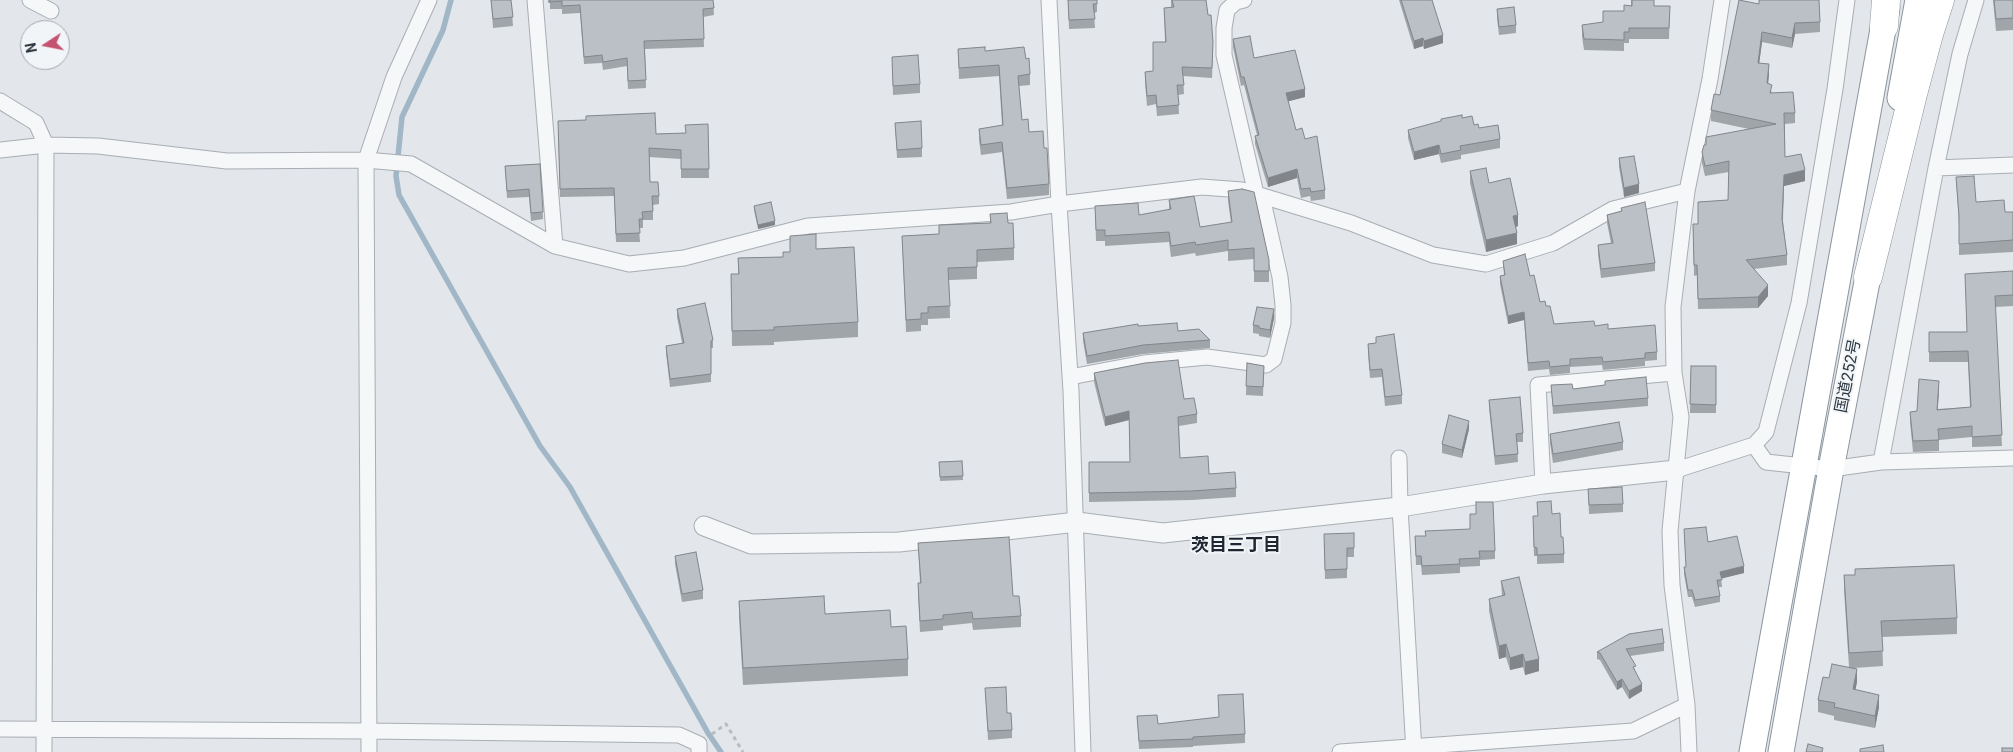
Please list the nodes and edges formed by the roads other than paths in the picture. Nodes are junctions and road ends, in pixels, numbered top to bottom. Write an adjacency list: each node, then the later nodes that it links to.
1 (30, 0): 12 (street)
2 (429, 0): 16 (street)
3 (535, 0): 22 (street)
4 (1049, 0): 21 (street)
5 (1244, 0): 20 (street)
6 (1722, 0): 19 (street)
7 (1847, 0): 26 (street)
8 (1918, 0): 23 (highway, 国道252号)
9 (1940, 0): 23 (highway)
10 (1976, 0): 18 (street)
11 (1886, 9): 30 (highway, 国道252号)
12 (51, 11)
13 (0, 101): 14 (street)
14 (46, 145): 15 (street); 16 (street); 39 (street)
15 (0, 150)
16 (366, 160): 22 (street); 40 (street)
17 (2013, 165): 18 (street)
18 (1936, 168): 29 (street)
19 (1687, 192): 20 (street); 24 (street)
20 (1259, 195): 21 (street); 25 (street)
21 (1058, 204): 22 (street); 25 (street)
22 (556, 246)
23 (1868, 277): 31 (highway, 国道252号)
24 (1674, 373): 32 (street); 33 (street)
25 (1070, 377): 35 (street)
26 (1754, 445): 30 (street); 32 (street)
27 (1399, 458): 34 (street)
28 (2013, 458): 29 (street)
29 (1881, 462): 31 (street)
30 (1805, 466): 31 (street); 48 (highway, 国道252号)
31 (1831, 469): 49 (highway, 国道252号)
32 (1676, 470): 33 (street); 37 (street)
33 (1543, 484): 34 (street)
34 (1400, 507): 35 (street); 42 (street)
35 (1077, 522): 36 (street); 45 (street)
36 (704, 526)
37 (1687, 705): 42 (street); 47 (street)
38 (0, 730): 39 (street)
39 (45, 730): 40 (street); 43 (street)
40 (369, 731): 41 (street); 44 (street)
41 (699, 748)
42 (1413, 749): 46 (street)
43 (44, 752)
44 (369, 752)
45 (1082, 752)
46 (1340, 752)
47 (1689, 752)
48 (1752, 752)
49 (1781, 752)

